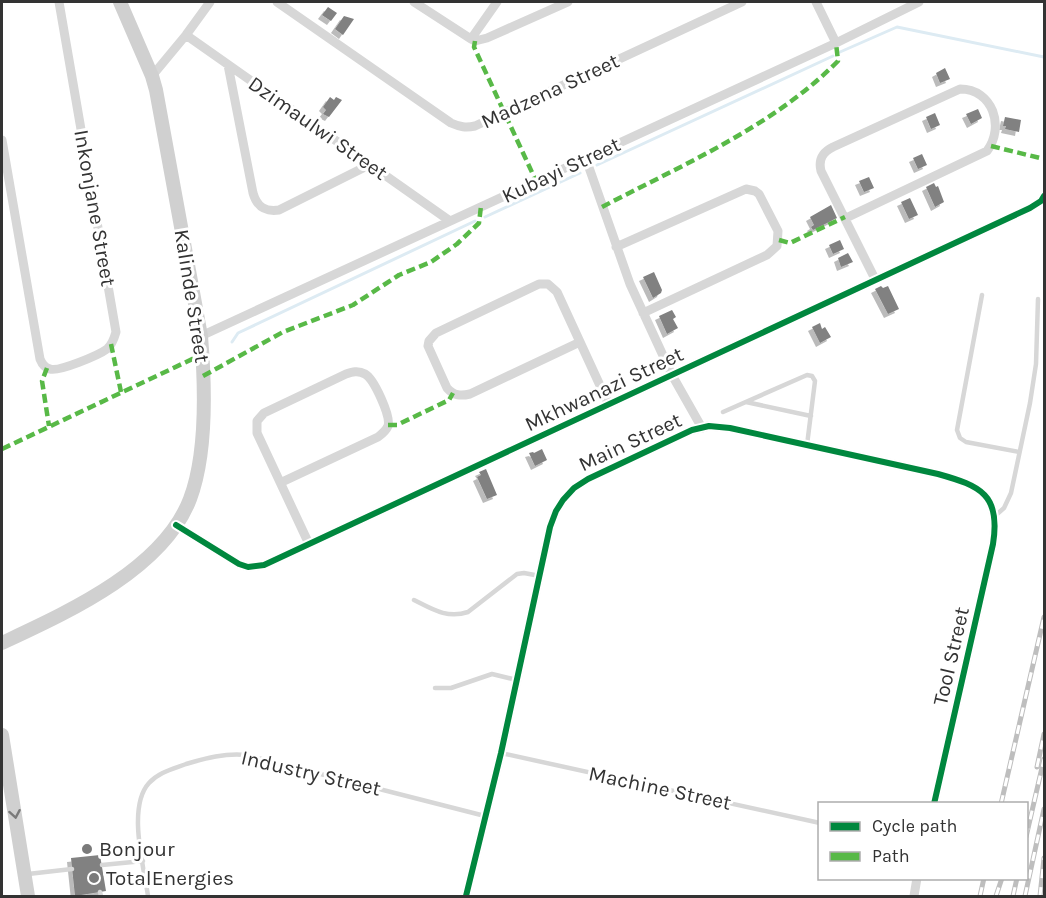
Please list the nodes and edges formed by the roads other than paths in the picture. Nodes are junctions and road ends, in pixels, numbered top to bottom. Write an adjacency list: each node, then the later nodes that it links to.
1 (59, 2): 16 (street, Inkonjane Street)
2 (120, 2): 15 (street, Kalinde Street)
3 (210, 2): 11 (street)
4 (277, 2): 7 (street, Madzena Street)
5 (414, 2): 12 (street)
6 (497, 2): 12 (street)
7 (742, 2)
8 (816, 2): 13 (street)
9 (919, 2): 13 (street, Kubayi Street)
10 (562, 3): 12 (street)
11 (186, 35): 14 (street, Dzimaulwi Street); 15 (street)
12 (471, 39)
13 (836, 43): 17 (street, Kubayi Street)
14 (228, 65): 18 (street, Dzimaulwi Street); 18 (street)
15 (152, 76): 27 (street, Kalinde Street)
16 (2, 140)
17 (586, 159): 21 (street, Kubayi Street); 22 (street)
18 (369, 165): 21 (street, Dzimaulwi Street)
19 (1044, 195): 23 (street, Mkhwanazi Street)
20 (846, 218): 20 (street); 23 (street)
21 (450, 221): 27 (street, Kubayi Street)
22 (616, 248): 26 (street); 26 (street)
23 (875, 279): 29 (street, Mkhwanazi Street)
24 (982, 295): 36 (lane)
25 (1038, 299): 36 (lane)
26 (643, 313): 29 (street)
27 (201, 336): 39 (street, Kalinde Street)
28 (580, 342): 28 (street); 31 (street)
29 (672, 375): 31 (street, Mkhwanazi Street); 34 (street)
30 (746, 402): 32 (lane); 33 (lane); 33 (lane)
31 (609, 405): 40 (street, Mkhwanazi Street)
32 (723, 412)
33 (811, 416): 35 (lane)
34 (702, 428): 35 (street, Main Street); 41 (street, Main Street)
35 (807, 445): 38 (street, Main Street)
36 (1019, 452): 38 (lane)
37 (282, 482): 37 (street); 40 (street)
38 (996, 515): 48 (street, Tool Street)
39 (176, 525): 40 (street, Mkhwanazi Street); 43 (street, Kalinde Street)
40 (309, 544)
41 (540, 576): 42 (lane); 44 (street, Main Street)
42 (414, 600)
43 (2, 643)
44 (517, 680): 45 (lane); 47 (street, Main Street)
45 (435, 688)
46 (2, 735): 54 (street, one-way to 54)
47 (501, 753): 49 (street, Main Street); 50 (lane, Machine Street)
48 (934, 802)
49 (485, 816): 51 (lane, Industry Street); 58 (street, Main Street)
50 (818, 823)
51 (143, 861): 52 (lane); 57 (lane, Industry Street)
52 (102, 865)
53 (72, 869): 54 (lane)
54 (25, 875): 56 (street)
55 (918, 880): 59 (street)
56 (28, 897)
57 (148, 897)
58 (466, 897)
59 (914, 897)

